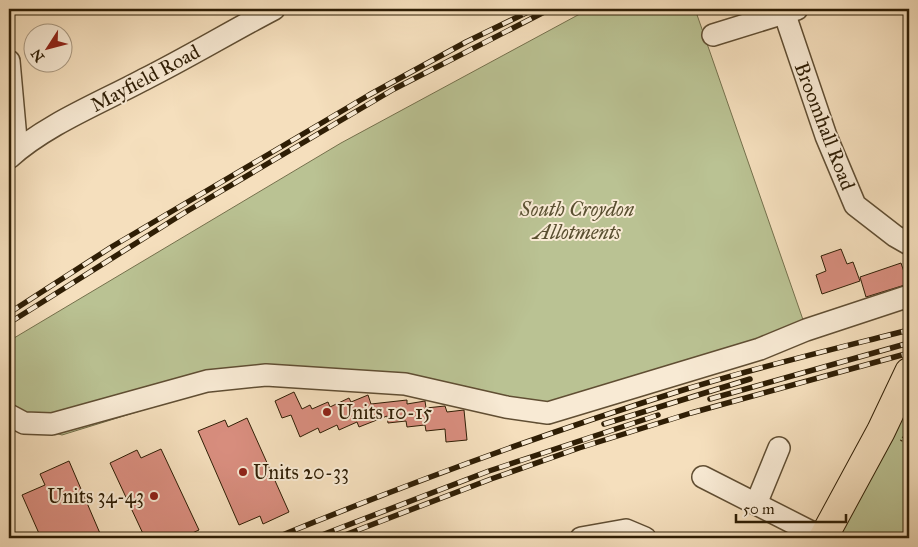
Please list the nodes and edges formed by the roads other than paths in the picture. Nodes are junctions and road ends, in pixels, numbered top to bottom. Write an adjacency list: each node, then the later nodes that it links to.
1 (264, 11): 5 (street, Mayfield Road)
2 (791, 11): 3 (street); 6 (street, Broomhall Road)
3 (713, 35)
4 (9, 60): 5 (street)
5 (13, 154)
6 (909, 244)
7 (909, 296): 9 (street)
8 (909, 372): 15 (main road)
9 (9, 415)
10 (779, 448): 12 (street)
11 (703, 477): 12 (street)
12 (756, 504): 15 (street)
13 (581, 538): 14 (street)
14 (645, 538)
15 (823, 538)

